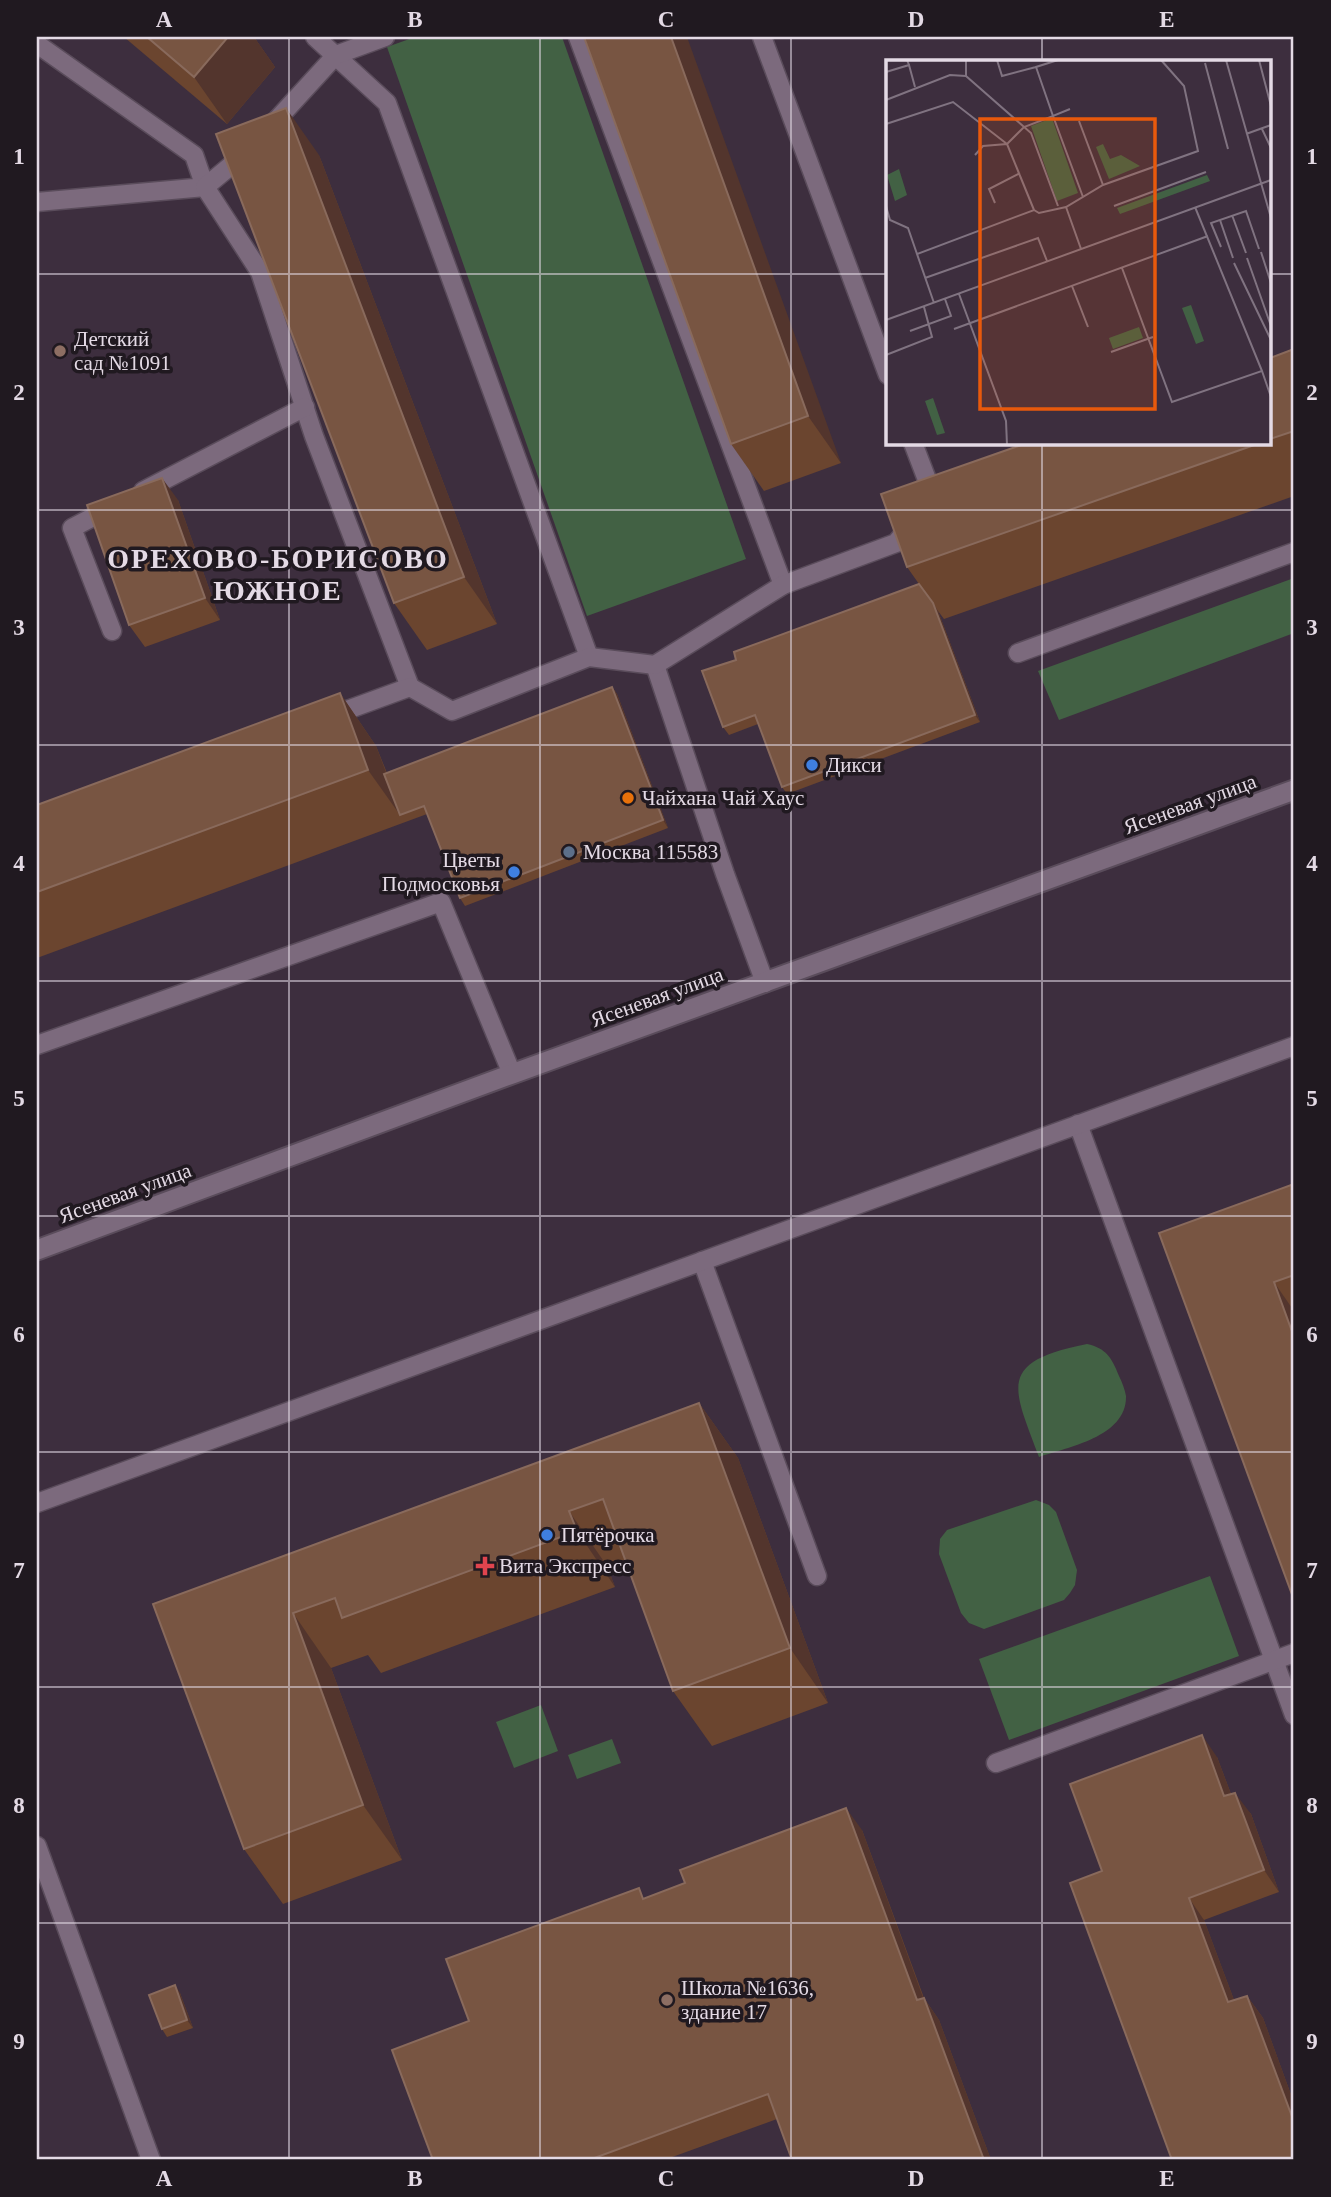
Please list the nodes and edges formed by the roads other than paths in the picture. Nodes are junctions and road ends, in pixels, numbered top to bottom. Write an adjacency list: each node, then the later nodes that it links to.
1 (315, 37): 6 (lane)
2 (385, 37): 6 (lane)
3 (578, 37): 13 (lane)
4 (762, 37): 9 (lane)
5 (37, 44): 7 (lane)
6 (336, 55): 7 (lane); 16 (lane)
7 (205, 187): 8 (lane); 10 (lane)
8 (37, 202)
9 (886, 370)
10 (305, 407): 14 (lane); 18 (lane)
11 (914, 444): 13 (lane)
12 (1294, 552): 15 (lane)
13 (783, 585): 17 (lane)
14 (112, 631)
15 (1018, 653)
16 (589, 657): 17 (lane); 18 (lane)
17 (655, 664): 21 (lane)
18 (410, 687): 19 (lane)
19 (307, 725)
20 (1294, 790): 21 (main road, Ясеневая улица)
21 (765, 983): 24 (main road, Ясеневая улица)
22 (37, 1045): 24 (lane)
23 (1294, 1046): 25 (lane)
24 (512, 1074): 26 (main road, Ясеневая улица)
25 (1078, 1124): 27 (lane); 31 (lane)
26 (37, 1250)
27 (702, 1261): 28 (lane); 29 (lane)
28 (37, 1503)
29 (817, 1576)
30 (1294, 1653): 31 (lane)
31 (1274, 1660): 32 (lane); 33 (lane)
32 (1294, 1715)
33 (996, 1763)
34 (37, 1846): 35 (lane)
35 (151, 2160)

